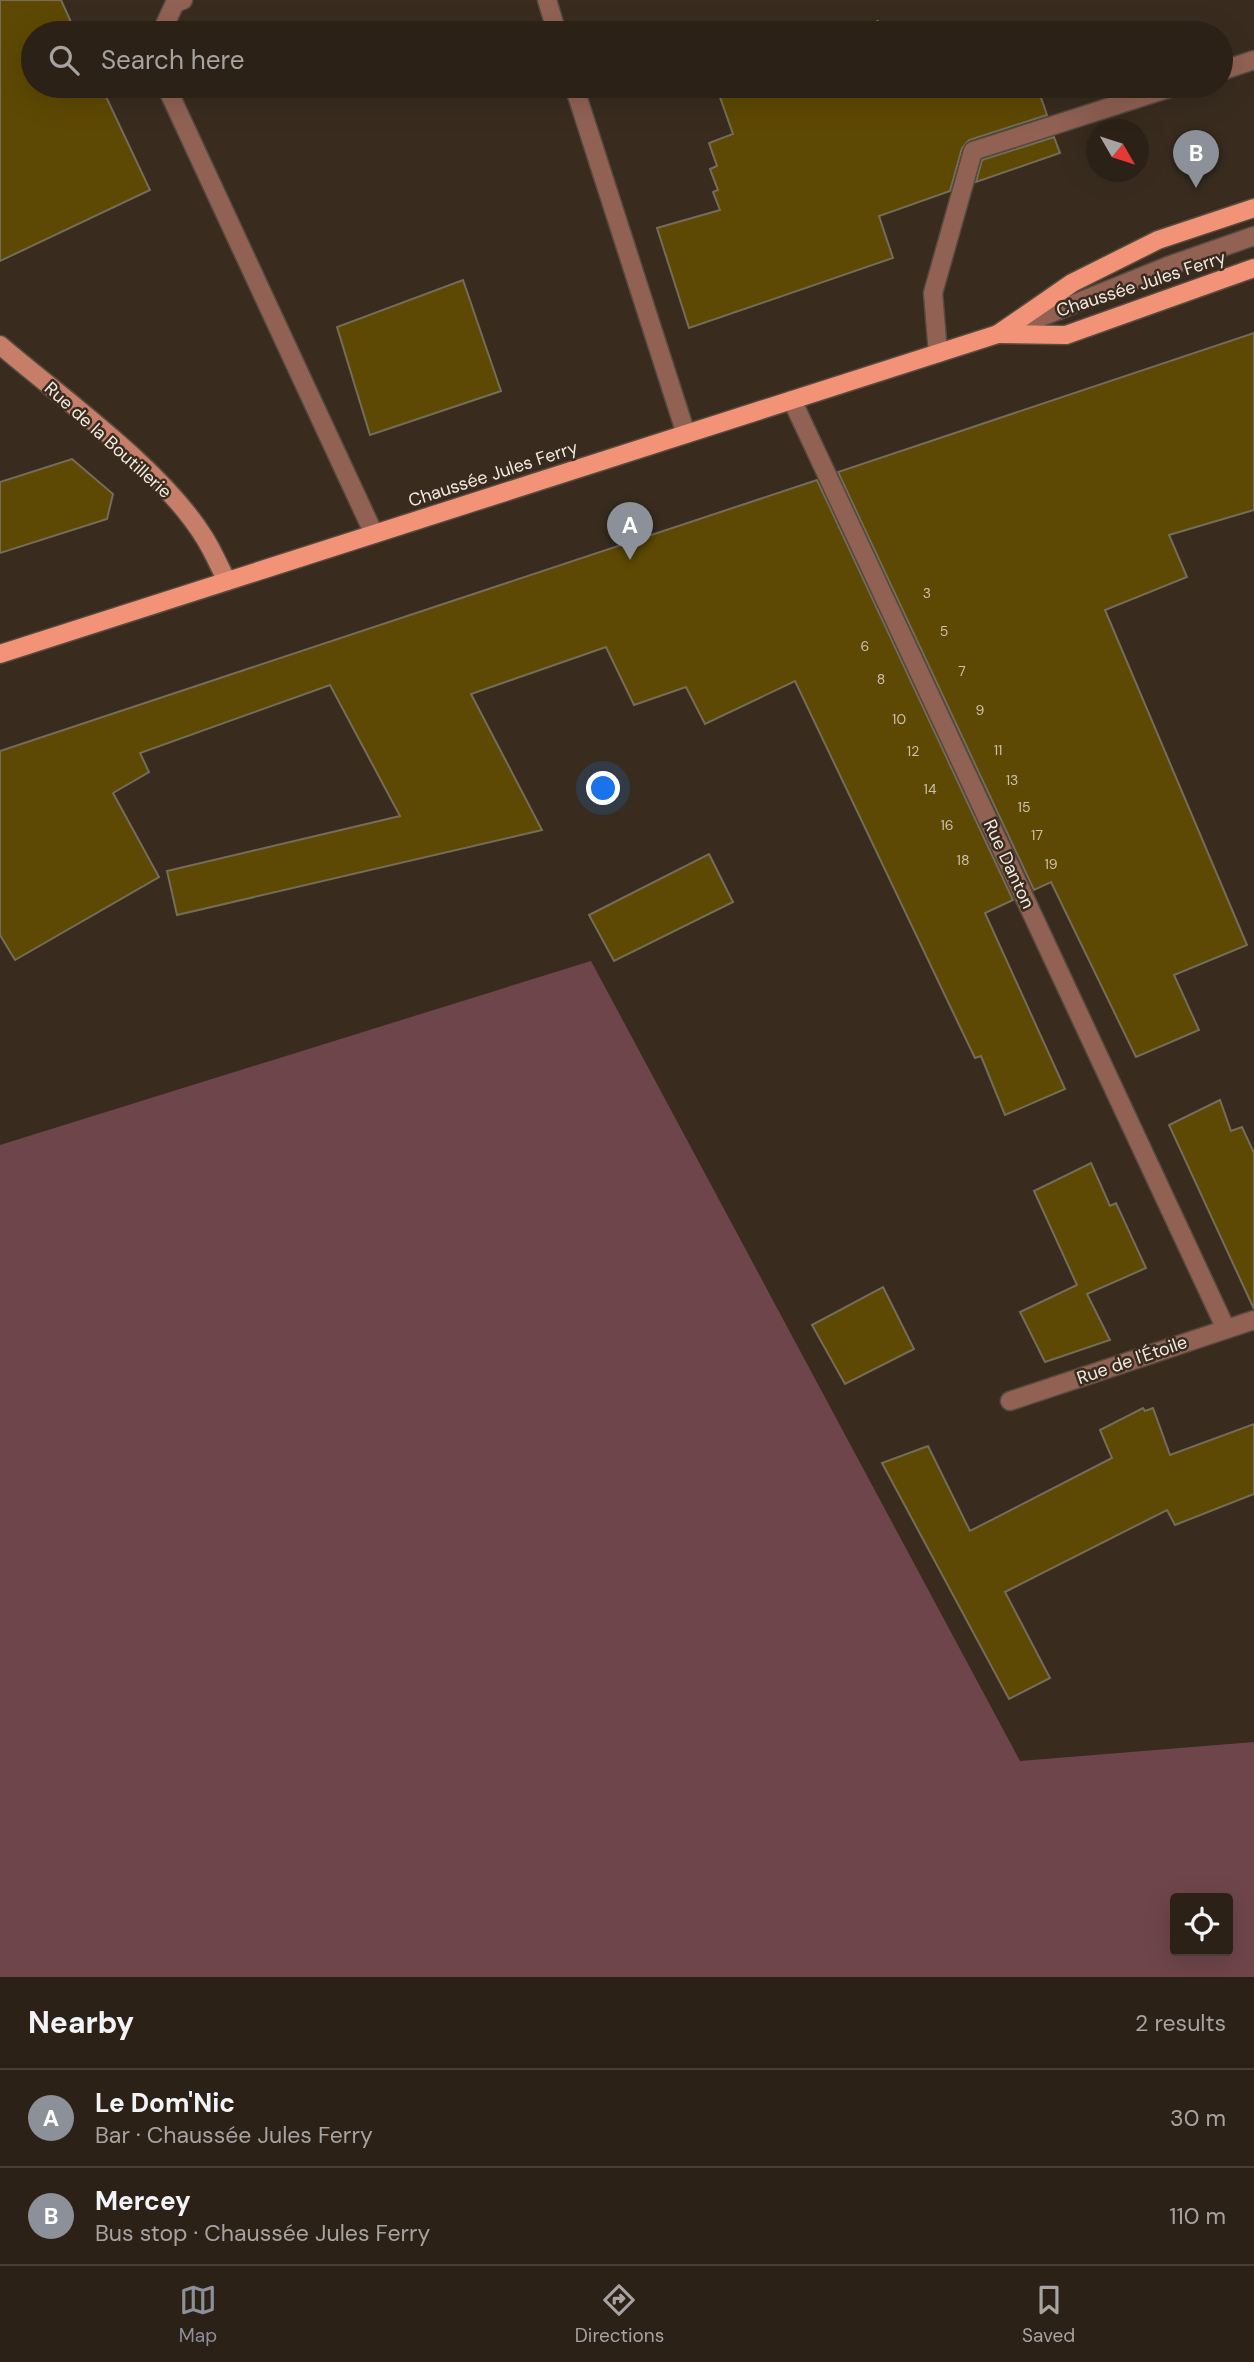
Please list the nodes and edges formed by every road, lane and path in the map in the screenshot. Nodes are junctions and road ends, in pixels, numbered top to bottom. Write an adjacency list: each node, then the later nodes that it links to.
1 (183, 0): 3 (street)
2 (547, 0): 4 (street)
3 (167, 21)
4 (553, 21)
5 (1254, 60): 6 (street)
6 (1233, 67)
7 (172, 98): 18 (street)
8 (578, 98): 17 (street)
9 (1139, 98): 15 (street)
10 (1254, 208): 13 (main road, Chaussée Jules Ferry)
11 (1254, 236): 13 (street)
12 (1254, 268): 13 (main road, Chaussée Jules Ferry)
13 (998, 334): 15 (main road, Chaussée Jules Ferry)
14 (0, 345): 19 (street, Rue de la Boutillerie)
15 (938, 353): 16 (main road, Chaussée Jules Ferry)
16 (792, 400): 17 (main road, Chaussée Jules Ferry); 22 (street, Rue Danton)
17 (686, 434): 18 (main road, Chaussée Jules Ferry)
18 (374, 534): 19 (main road, Chaussée Jules Ferry)
19 (227, 581): 20 (main road, Chaussée Jules Ferry)
20 (0, 654)
21 (1254, 1320): 22 (street, Rue de l'Étoile)
22 (1226, 1329): 23 (street, Rue de l'Étoile)
23 (1010, 1401)

